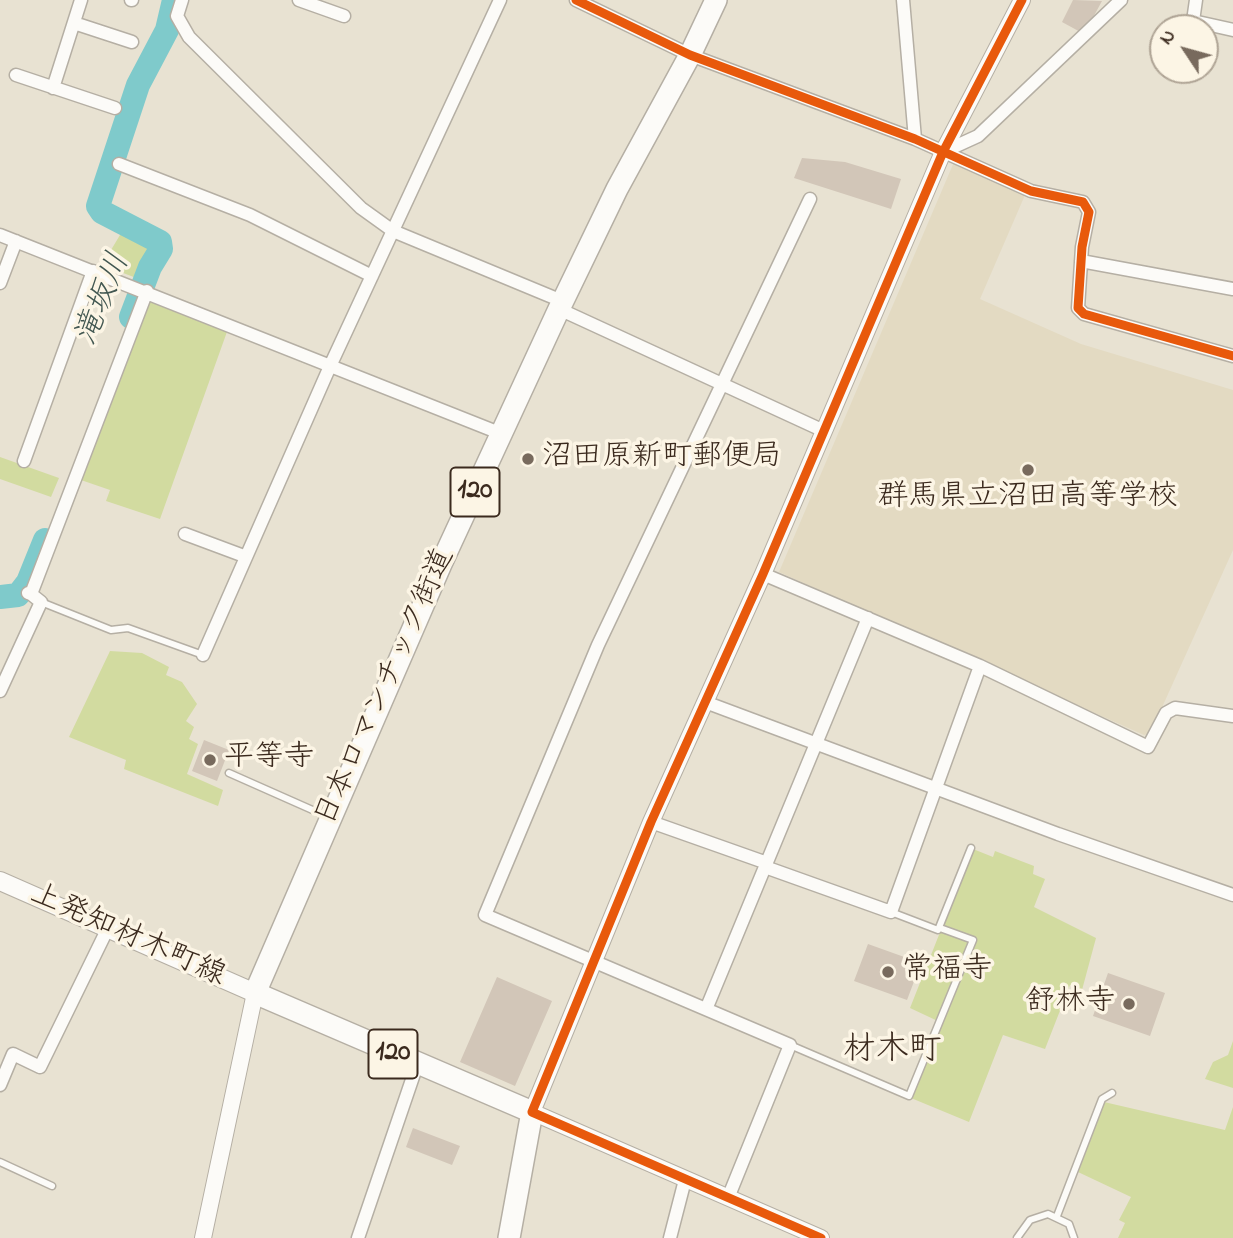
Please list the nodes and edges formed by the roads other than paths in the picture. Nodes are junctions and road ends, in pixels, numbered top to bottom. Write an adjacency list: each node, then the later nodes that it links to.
1 (81, 0): 12 (street)
2 (182, 0): 23 (street)
3 (299, 0): 11 (street)
4 (500, 0): 23 (street)
5 (576, 0): 15 (street)
6 (716, 0): 15 (highway, 日本ロマンチック街道 / 120)
7 (903, 0): 19 (street)
8 (1022, 0): 20 (street)
9 (1121, 0): 20 (street)
10 (1196, 0): 13 (street)
11 (344, 16)
12 (74, 23): 14 (street); 17 (street)
13 (1233, 30)
14 (132, 42)
15 (690, 55): 19 (street); 32 (highway, 日本ロマンチック街道 / 120)
16 (16, 75): 17 (street)
17 (53, 88): 18 (street)
18 (115, 108)
19 (915, 139): 20 (street)
20 (943, 152): 26 (street); 36 (street)
21 (119, 164): 28 (street)
22 (810, 199): 35 (street)
23 (393, 231): 28 (street); 32 (street)
24 (0, 235): 25 (street)
25 (16, 241): 27 (street); 29 (street)
26 (1082, 261): 31 (street); 33 (street)
27 (93, 271): 30 (street); 38 (street)
28 (372, 276): 34 (street)
29 (0, 283)
30 (141, 289): 34 (street); 42 (street)
31 (1233, 289)
32 (561, 305): 35 (street); 37 (highway, 日本ロマンチック街道 / 120)
33 (1233, 356)
34 (331, 364): 37 (street); 40 (street)
35 (723, 385): 36 (street); 62 (street)
36 (824, 430): 41 (street)
37 (502, 434): 53 (highway, 日本ロマンチック街道 / 120)
38 (24, 461)
39 (185, 534): 40 (street)
40 (244, 556): 44 (street)
41 (763, 574): 43 (street); 48 (street)
42 (33, 596): 44 (lane); 46 (street)
43 (868, 618): 45 (street); 50 (street)
44 (203, 655)
45 (980, 666): 49 (street); 52 (street)
46 (0, 691)
47 (1233, 701): 49 (street)
48 (705, 702): 50 (street); 54 (street)
49 (1232, 716)
50 (816, 743): 52 (street); 56 (street)
51 (229, 773): 53 (lane)
52 (936, 788): 58 (street); 59 (street)
53 (331, 817): 63 (highway, 日本ロマンチック街道 / 120)
54 (651, 822): 56 (street); 62 (street)
55 (971, 848): 61 (lane)
56 (766, 865): 59 (street); 64 (street)
57 (0, 881): 60 (main road, 上発知材木町線)
58 (1233, 895)
59 (891, 912): 61 (lane)
60 (108, 928): 63 (main road, 上発知材木町線); 67 (street)
61 (940, 928): 65 (lane)
62 (593, 961): 64 (street); 69 (street)
63 (255, 993): 66 (highway, 120); 75 (street)
64 (707, 1007): 65 (street)
65 (790, 1045): 73 (street)
66 (417, 1065): 69 (highway, 120); 76 (street)
67 (0, 1085)
68 (1112, 1093): 74 (lane)
69 (533, 1112): 71 (street); 77 (highway)
70 (0, 1162): 72 (lane)
71 (685, 1180): 73 (street); 78 (street)
72 (52, 1186)
73 (728, 1198): 79 (street)
74 (1057, 1216): 80 (lane); 81 (lane)
75 (204, 1238)
76 (358, 1238)
77 (509, 1238)
78 (670, 1238)
79 (821, 1238)
80 (1017, 1238)
81 (1074, 1238)

